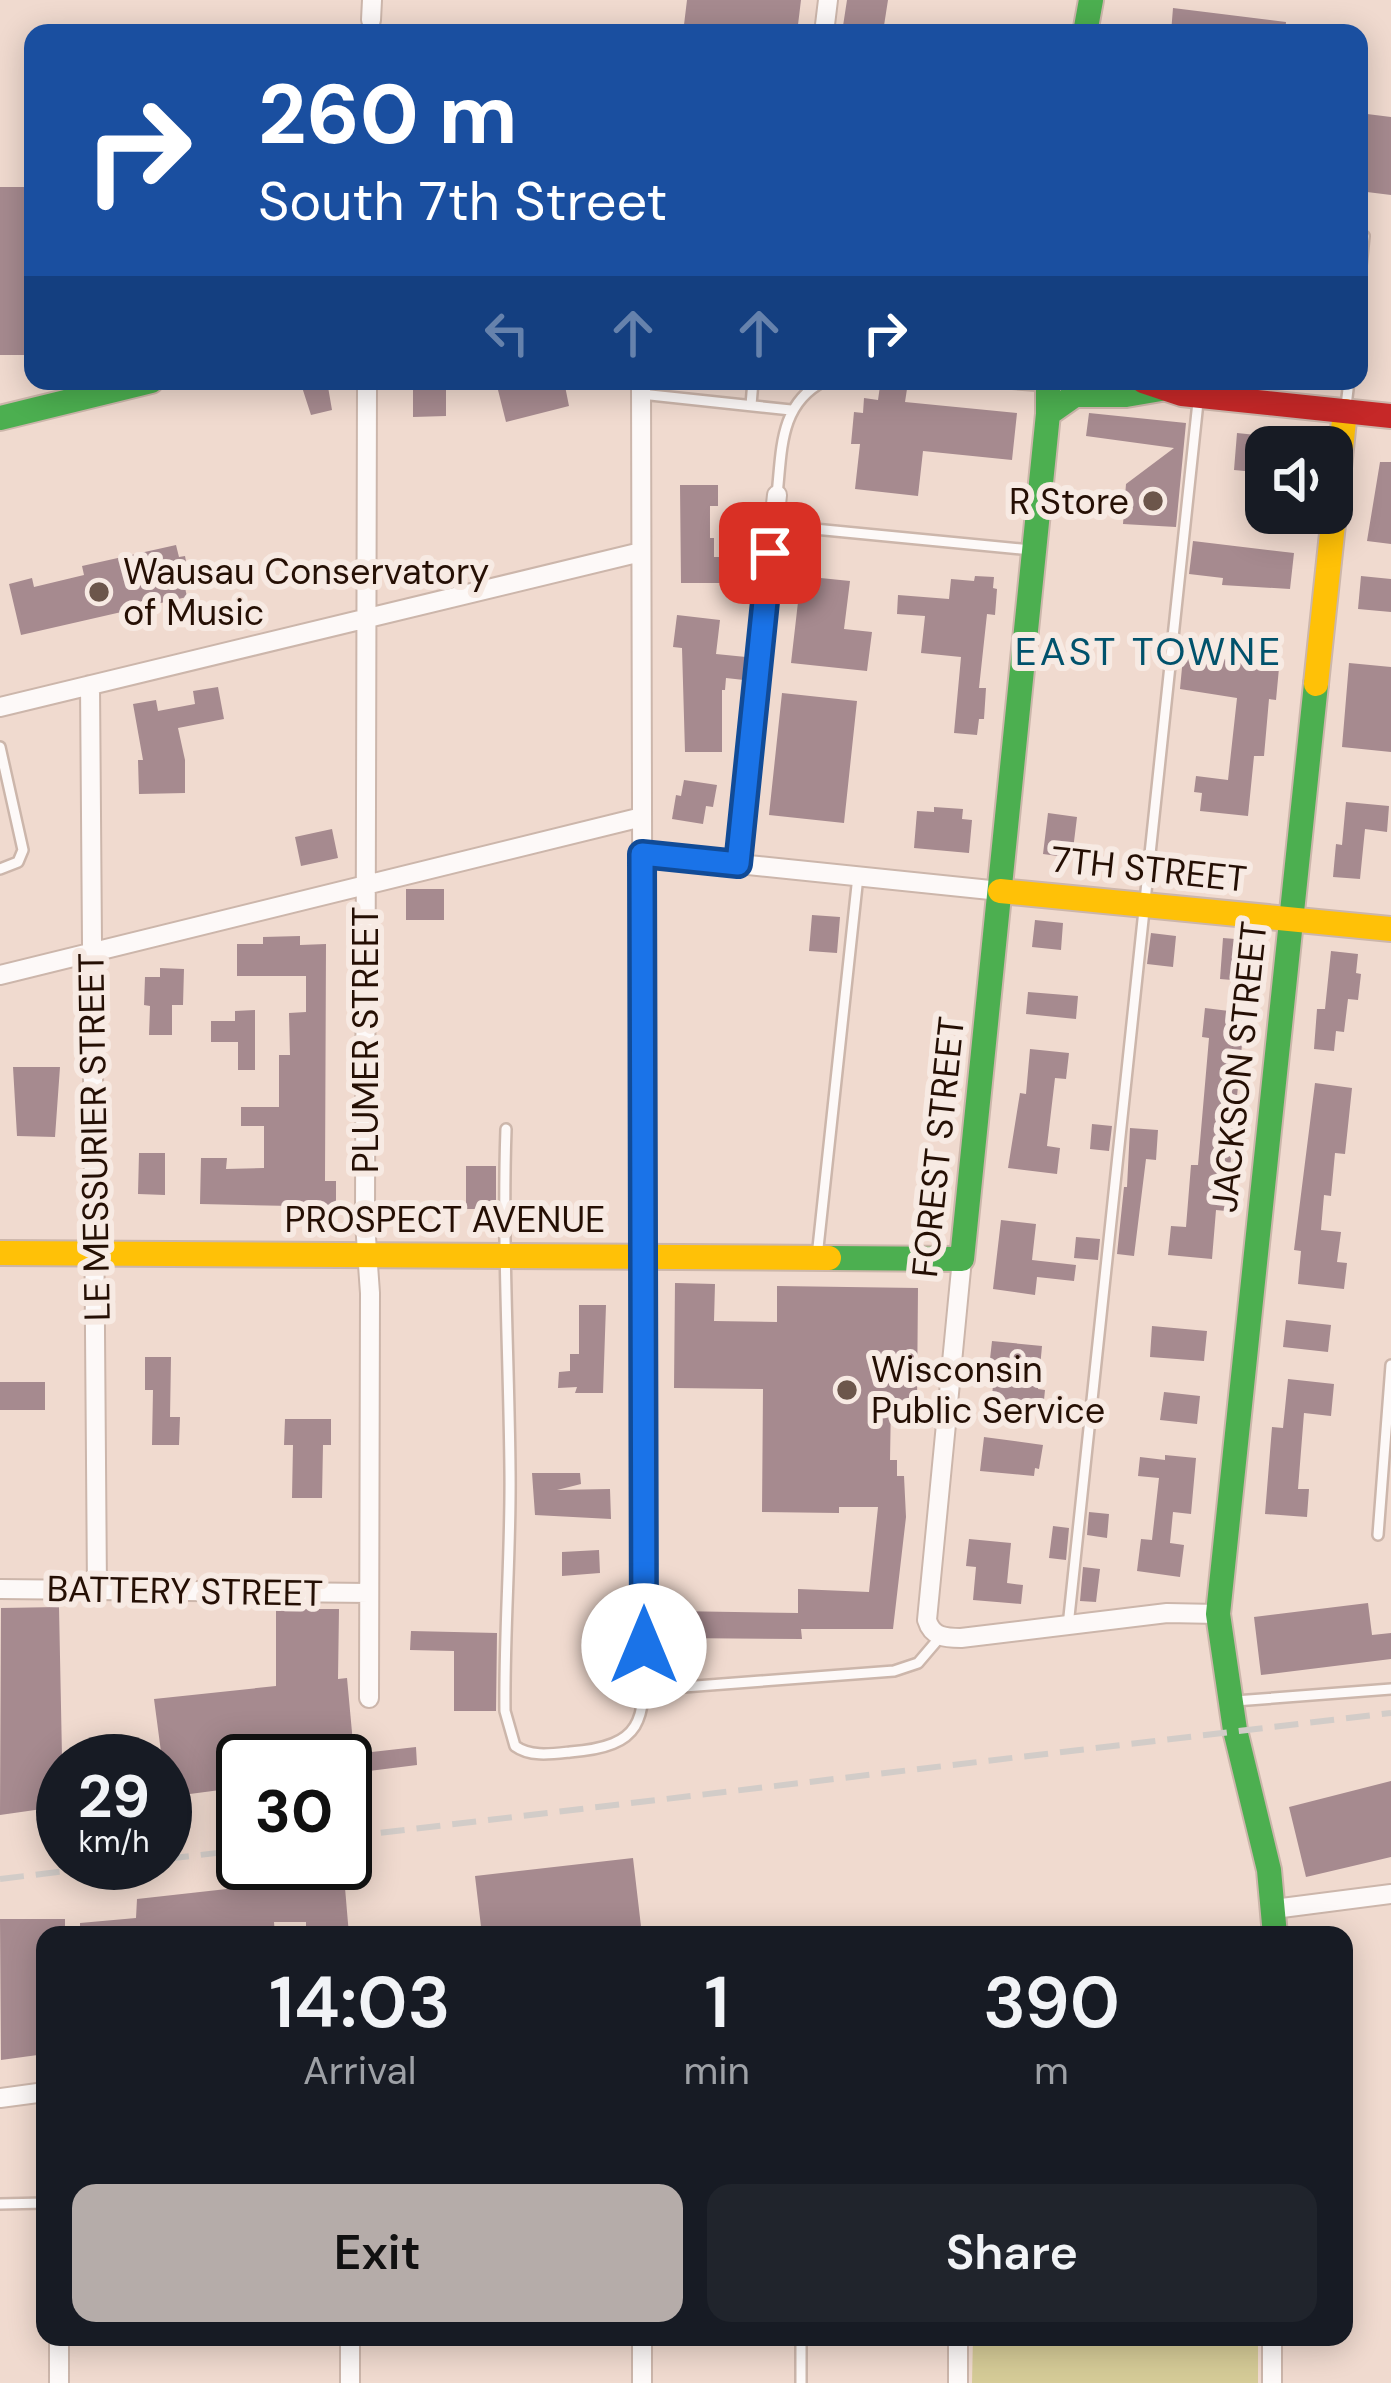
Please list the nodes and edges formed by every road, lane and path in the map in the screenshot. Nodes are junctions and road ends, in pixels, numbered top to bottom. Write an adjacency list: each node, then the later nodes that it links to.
1 (114, 390): 17 (street)
2 (367, 390): 22 (street, PLUMER STREET)
3 (641, 390): 21 (street)
4 (654, 390): 12 (lane)
5 (752, 390): 12 (lane)
6 (809, 390): 13 (lane)
7 (1048, 390): 15 (street, FOREST STREET)
8 (1137, 390): 15 (street)
9 (1175, 390): 11 (street)
10 (1348, 390): 14 (lane)
11 (1198, 396): 14 (street); 33 (lane)
12 (751, 405): 13 (lane)
13 (791, 410): 18 (lane)
14 (1345, 411): 16 (street); 34 (street, JACKSON STREET)
15 (1048, 414): 20 (street, FOREST STREET)
16 (1391, 416)
17 (0, 418)
18 (777, 495): 19 (street)
19 (773, 525): 20 (lane); 28 (street)
20 (1034, 551): 32 (street, FOREST STREET)
21 (641, 552): 22 (street); 26 (street)
22 (367, 616): 23 (street); 31 (street, PLUMER STREET)
23 (90, 685): 24 (street); 36 (street, LE MESSURIER STREET)
24 (0, 707)
25 (0, 747): 29 (lane)
26 (642, 817): 27 (street); 31 (street)
27 (642, 854): 28 (street); 43 (street)
28 (738, 864): 30 (street)
29 (0, 869)
30 (858, 876): 32 (street); 44 (lane)
31 (365, 885): 36 (street); 41 (street, PLUMER STREET)
32 (1000, 891): 33 (street, 7TH STREET); 45 (street, FOREST STREET)
33 (1145, 905): 34 (street, 7TH STREET); 52 (lane)
34 (1291, 919): 35 (street, 7TH STREET); 51 (street, JACKSON STREET)
35 (1391, 929)
36 (93, 953): 37 (street); 40 (street, LE MESSURIER STREET)
37 (0, 975)
38 (506, 1130): 42 (lane)
39 (0, 1253): 40 (street, PROSPECT AVENUE)
40 (96, 1254): 41 (street, PROSPECT AVENUE); 49 (street, LE MESSURIER STREET)
41 (367, 1254): 42 (street, PROSPECT AVENUE); 50 (street, PLUMER STREET)
42 (506, 1255): 43 (street, PROSPECT AVENUE); 56 (lane)
43 (643, 1255): 44 (street, PROSPECT AVENUE); 54 (street)
44 (817, 1257): 45 (street, PROSPECT AVENUE)
45 (962, 1258): 53 (street, FOREST STREET)
46 (1391, 1365): 47 (lane)
47 (1378, 1534)
48 (0, 1589): 49 (street, BATTERY STREET)
49 (97, 1590): 50 (street, BATTERY STREET)
50 (369, 1593): 57 (street, PLUMER STREET)
51 (1218, 1614): 52 (street); 58 (street, JACKSON STREET)
52 (1068, 1626): 53 (street)
53 (941, 1636): 56 (lane)
54 (644, 1646): 56 (lane)
55 (1391, 1689): 58 (lane)
56 (644, 1690)
57 (369, 1698)
58 (1229, 1701): 60 (street, JACKSON STREET)
59 (1391, 1894): 60 (street)
60 (1274, 1922)
61 (36, 2093): 62 (street)
62 (0, 2098)
63 (36, 2203): 64 (lane)
64 (0, 2204)
65 (59, 2346): 71 (street)
66 (350, 2346): 72 (street)
67 (642, 2346): 73 (street)
68 (801, 2346): 74 (lane)
69 (958, 2346): 75 (street)
70 (1272, 2346): 76 (street)
71 (59, 2383)
72 (350, 2383)
73 (642, 2383)
74 (801, 2383)
75 (958, 2383)
76 (1272, 2383)

